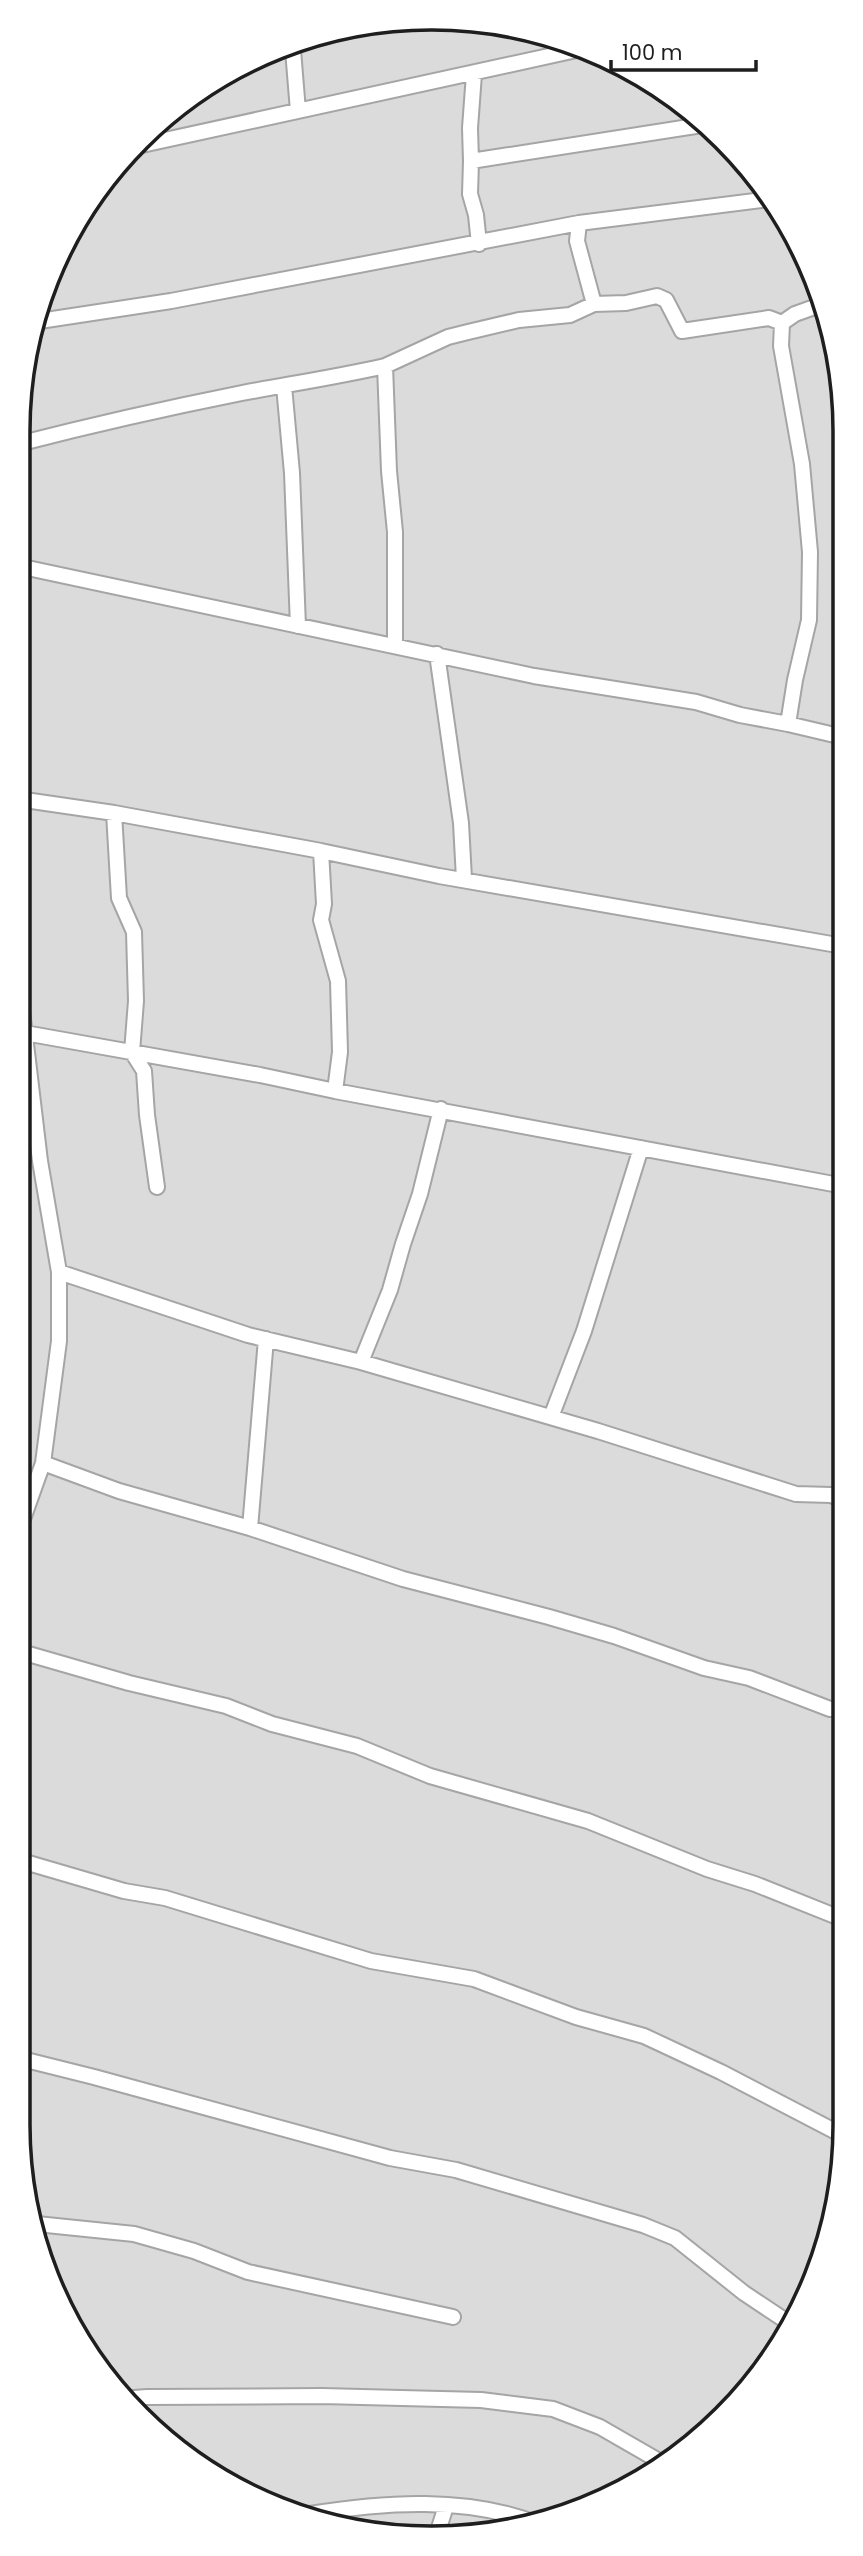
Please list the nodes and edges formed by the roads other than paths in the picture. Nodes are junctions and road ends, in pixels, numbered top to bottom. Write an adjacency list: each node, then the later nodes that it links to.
1 (565, 53): 3 (street)
2 (293, 54): 4 (street)
3 (474, 74): 4 (street); 7 (street)
4 (298, 111): 6 (street)
5 (693, 126): 7 (street)
6 (152, 143)
7 (471, 161): 10 (street)
8 (760, 200): 9 (street)
9 (579, 223): 10 (street); 11 (street)
10 (479, 244): 13 (street)
11 (594, 304): 14 (street); 15 (street)
12 (814, 308): 14 (street)
13 (45, 320)
14 (782, 323): 22 (street)
15 (385, 366): 16 (street); 20 (street)
16 (284, 386): 17 (street); 19 (street)
17 (30, 441)
18 (30, 569): 19 (street)
19 (298, 626): 20 (street)
20 (395, 645): 21 (street)
21 (437, 654): 22 (street); 27 (street)
22 (788, 724): 23 (street)
23 (833, 735)
24 (30, 801): 25 (street)
25 (114, 813): 26 (street); 30 (street)
26 (321, 850): 27 (street); 31 (street)
27 (464, 879): 28 (street)
28 (833, 944)
29 (30, 1037): 30 (street)
30 (132, 1052): 31 (street); 36 (street)
31 (335, 1091): 33 (street)
32 (30, 1095): 37 (street)
33 (441, 1109): 34 (street); 39 (street)
34 (641, 1148): 35 (street); 40 (street)
35 (833, 1184)
36 (157, 1187)
37 (60, 1272): 38 (street); 41 (street)
38 (266, 1339): 39 (street); 44 (street)
39 (360, 1362): 40 (street)
40 (551, 1417): 42 (street)
41 (43, 1463): 43 (street); 44 (street)
42 (833, 1496)
43 (30, 1499)
44 (250, 1528): 46 (street)
45 (30, 1654): 48 (street)
46 (833, 1709)
47 (30, 1864): 50 (street)
48 (833, 1915)
49 (30, 2061): 53 (street)
50 (833, 2130)
51 (42, 2225): 52 (street)
52 (453, 2317)
53 (783, 2319)
54 (137, 2398): 55 (street)
55 (655, 2459)
56 (446, 2506): 57 (street); 58 (street); 59 (street)
57 (324, 2512)
58 (514, 2518)
59 (440, 2526)

